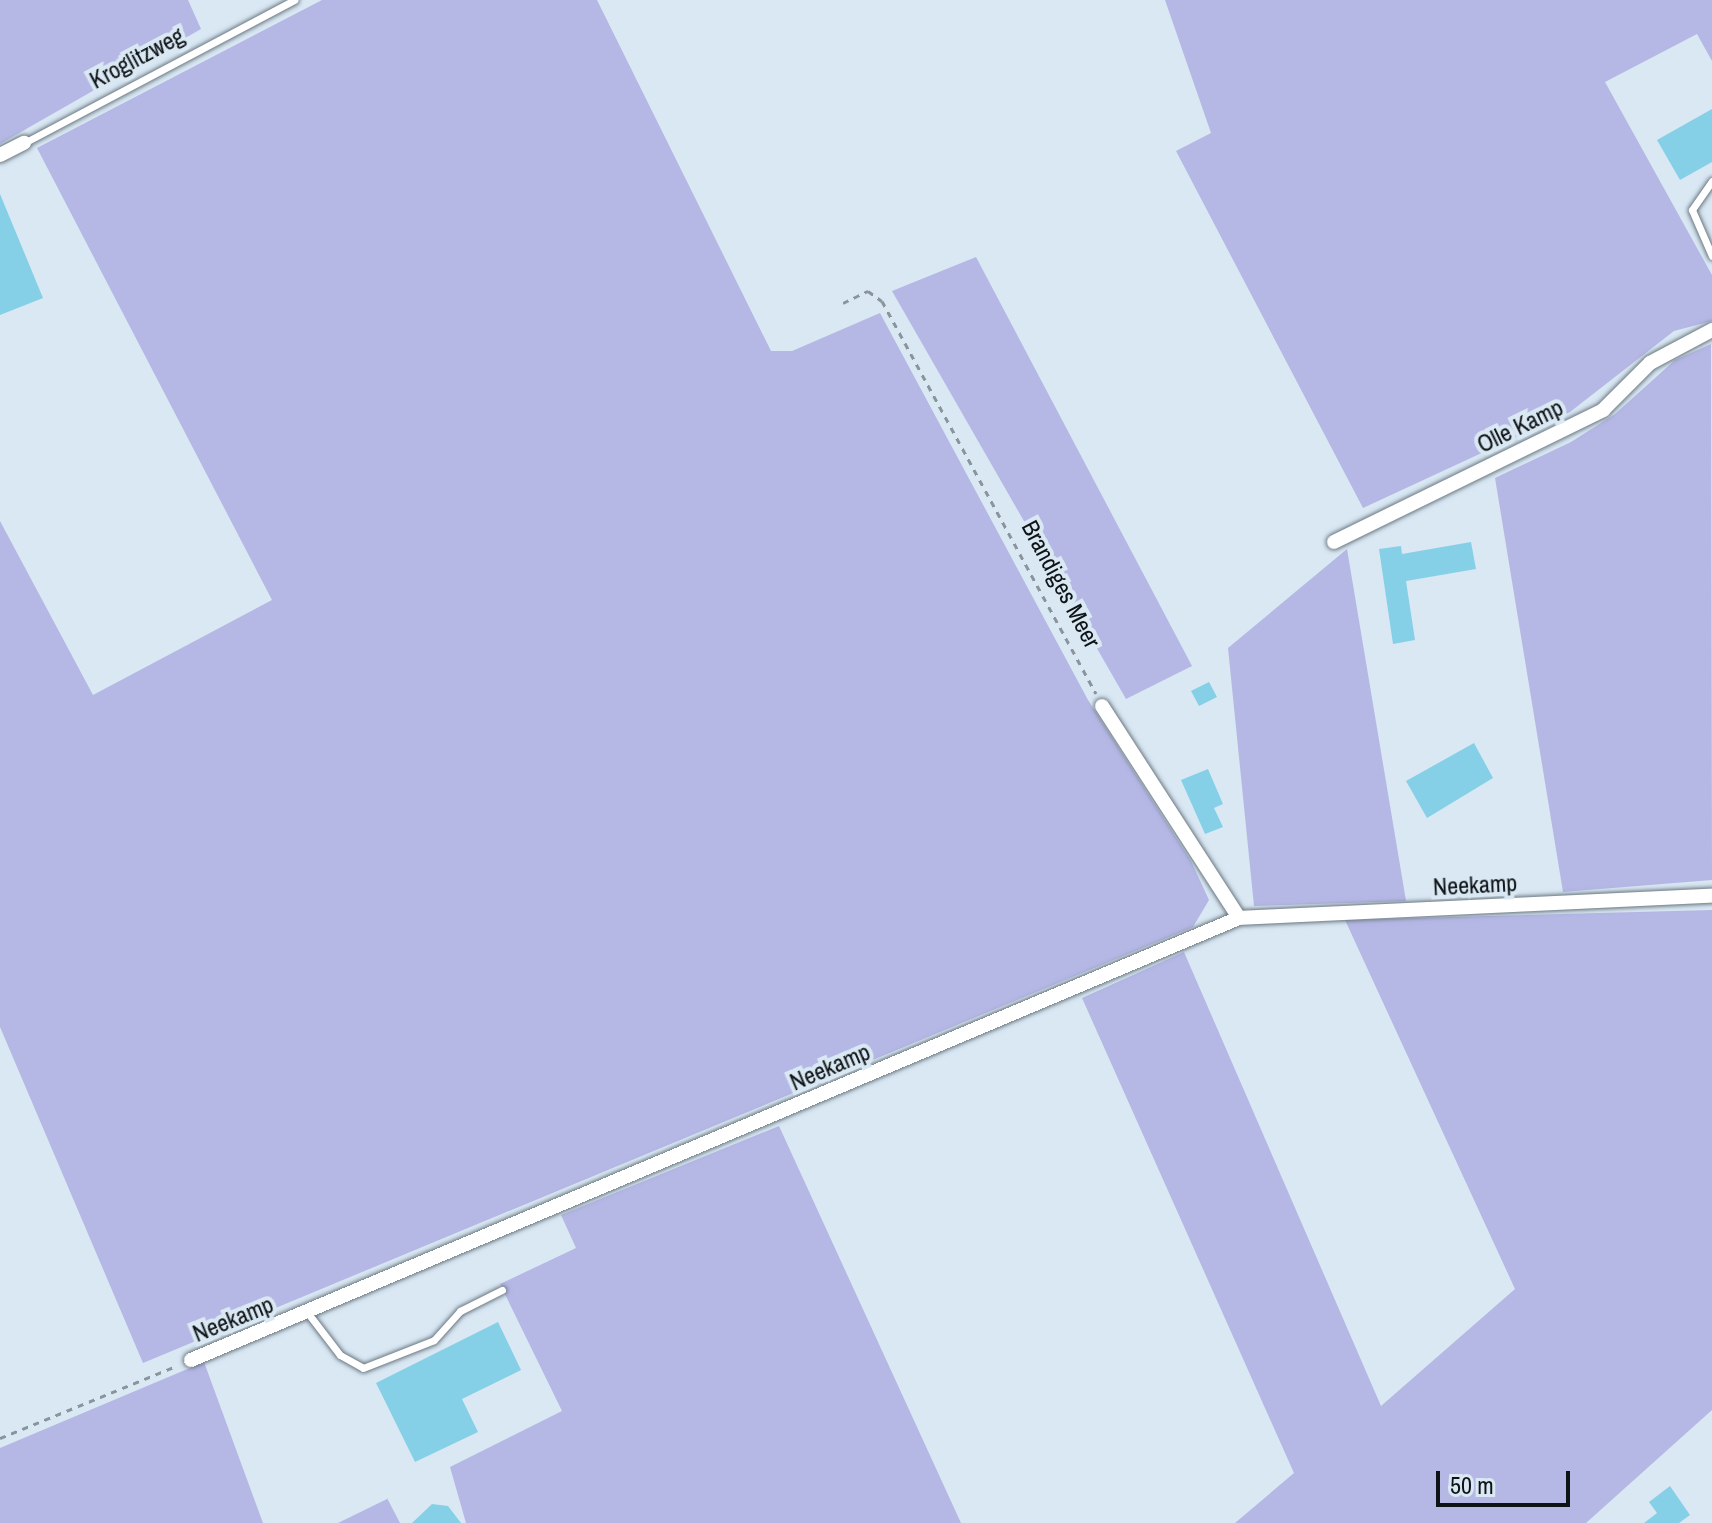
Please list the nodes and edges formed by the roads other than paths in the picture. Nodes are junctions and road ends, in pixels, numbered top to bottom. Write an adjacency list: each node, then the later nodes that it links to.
1 (294, 0): 2 (lane, Kroglitzweg)
2 (24, 143): 3 (street, Kroglitzweg)
3 (0, 155)
4 (1712, 181): 5 (lane)
5 (1712, 256)
6 (1712, 330): 7 (street, Olle Kamp)
7 (1334, 542)
8 (1102, 706): 10 (street)
9 (1712, 896): 10 (street, Neekamp)
10 (1239, 918): 12 (street, Neekamp)
11 (502, 1290): 12 (lane)
12 (307, 1312): 13 (street, Neekamp)
13 (191, 1360)

